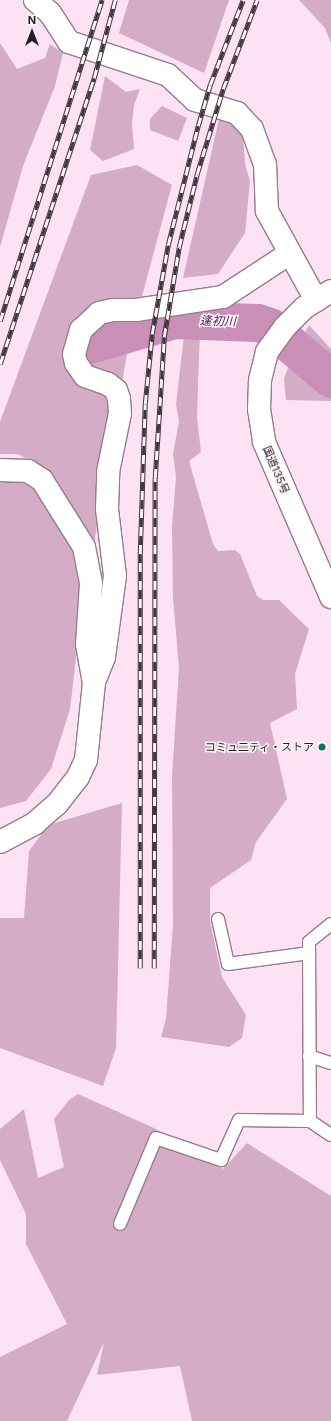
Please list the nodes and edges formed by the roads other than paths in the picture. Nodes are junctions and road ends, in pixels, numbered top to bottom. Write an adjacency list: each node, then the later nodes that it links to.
1 (35, 0): 2 (main road)
2 (290, 253): 3 (main road); 6 (main road)
3 (317, 300): 5 (main road, 国道135号)
4 (0, 470): 6 (main road)
5 (331, 597)
6 (94, 682): 7 (main road)
7 (0, 842)
8 (218, 919): 10 (lane)
9 (331, 924): 10 (lane)
10 (309, 953): 11 (lane)
11 (310, 1056): 12 (lane); 13 (lane)
12 (331, 1062)
13 (310, 1121): 14 (lane); 15 (lane)
14 (331, 1135)
15 (120, 1224)

